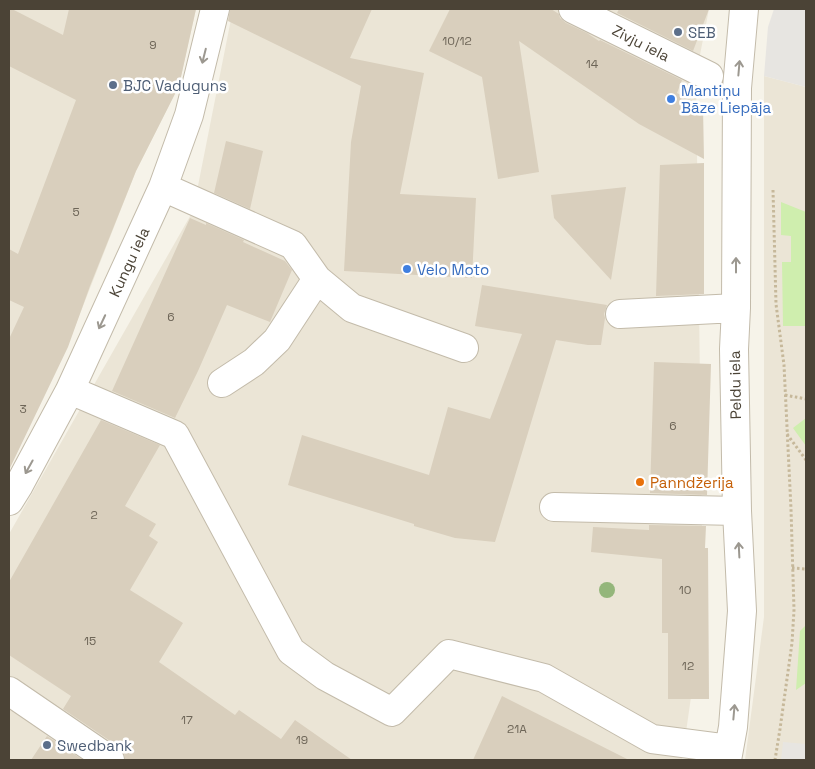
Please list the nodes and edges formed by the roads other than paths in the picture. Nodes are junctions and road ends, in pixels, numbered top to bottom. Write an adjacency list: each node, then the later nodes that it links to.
1 (215, 9): 5 (street, Kungu iela, one-way to 5)
2 (573, 9): 4 (street, Zivju iela)
3 (744, 9): 7 (street, Peldu iela, one-way to 3)
4 (709, 76)
5 (163, 187): 6 (street); 11 (street, Kungu iela, one-way to 11)
6 (317, 279): 9 (street); 10 (street)
7 (736, 308): 8 (street); 14 (street, Peldu iela)
8 (620, 314)
9 (464, 348)
10 (222, 383)
11 (70, 390): 12 (street, Kungu iela, one-way to 12); 16 (street)
12 (9, 501)
13 (554, 507): 14 (street)
14 (737, 511): 16 (street, Peldu iela, one-way to 14)
15 (9, 691): 17 (street)
16 (728, 755)
17 (110, 760)

